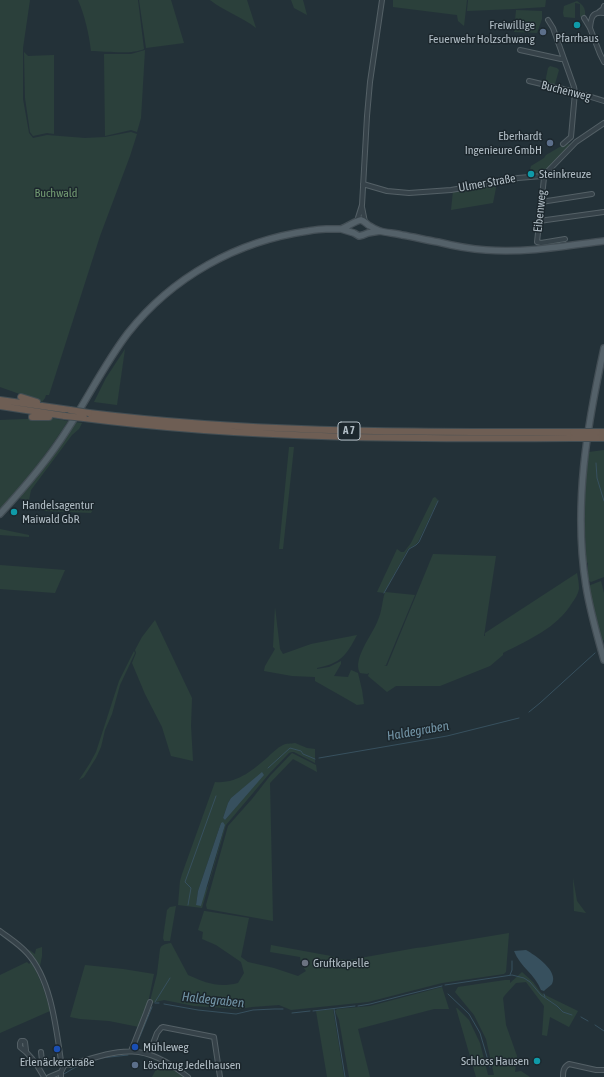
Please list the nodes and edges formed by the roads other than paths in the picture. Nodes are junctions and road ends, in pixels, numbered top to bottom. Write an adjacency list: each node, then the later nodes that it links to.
1 (382, 0): 17 (street)
2 (602, 0): 3 (street)
3 (604, 5): 4 (street)
4 (602, 13): 7 (street)
5 (584, 18): 7 (street)
6 (548, 20): 9 (street)
7 (590, 28): 10 (street)
8 (520, 50): 9 (street)
9 (564, 59): 12 (street)
10 (604, 62)
11 (529, 81): 12 (street, Buchenweg)
12 (575, 92): 13 (street, Buchenweg); 15 (street)
13 (604, 101)
14 (604, 122): 16 (street)
15 (562, 144)
16 (542, 176): 17 (street, Ulmer Straße); 19 (street, Eibenweg)
17 (363, 186): 20 (street)
18 (592, 194): 19 (street)
19 (541, 202): 22 (street, Eibenweg)
20 (362, 205): 23 (street); 24 (street)
21 (604, 212): 22 (street)
22 (539, 221): 29 (street, Eibenweg)
23 (355, 223): 24 (main road); 25 (main road); 27 (main road)
24 (366, 223): 26 (main road); 28 (main road)
25 (341, 229): 27 (main road); 42 (main road)
26 (380, 231): 28 (main road); 30 (main road)
27 (354, 233): 28 (main road)
28 (365, 234)
29 (565, 239)
30 (604, 240)
31 (604, 348): 43 (main road)
32 (21, 397): 35 (highway)
33 (0, 400): 35 (highway, A 7)
34 (0, 406): 36 (highway, A 7)
35 (56, 408): 39 (highway, A 7, bridge)
36 (65, 416): 37 (highway); 39 (highway, A 7, bridge)
37 (32, 417)
38 (604, 432): 40 (highway, A 7)
39 (573, 435): 40 (highway, A 7, bridge)
40 (597, 435): 41 (highway, A 7)
41 (604, 438)
42 (0, 514)
43 (604, 660)
44 (0, 931): 50 (street)
45 (150, 1002): 47 (street)
46 (26, 1050): 51 (street)
47 (131, 1051): 49 (street); 50 (street)
48 (41, 1052): 51 (street)
49 (149, 1054): 57 (street); 58 (street)
50 (65, 1064): 53 (street)
51 (38, 1065): 54 (street)
52 (604, 1070): 59 (street)
53 (62, 1072): 55 (street); 56 (street)
54 (44, 1077)
55 (50, 1077)
56 (61, 1077)
57 (188, 1077)
58 (220, 1077)
59 (564, 1077)

